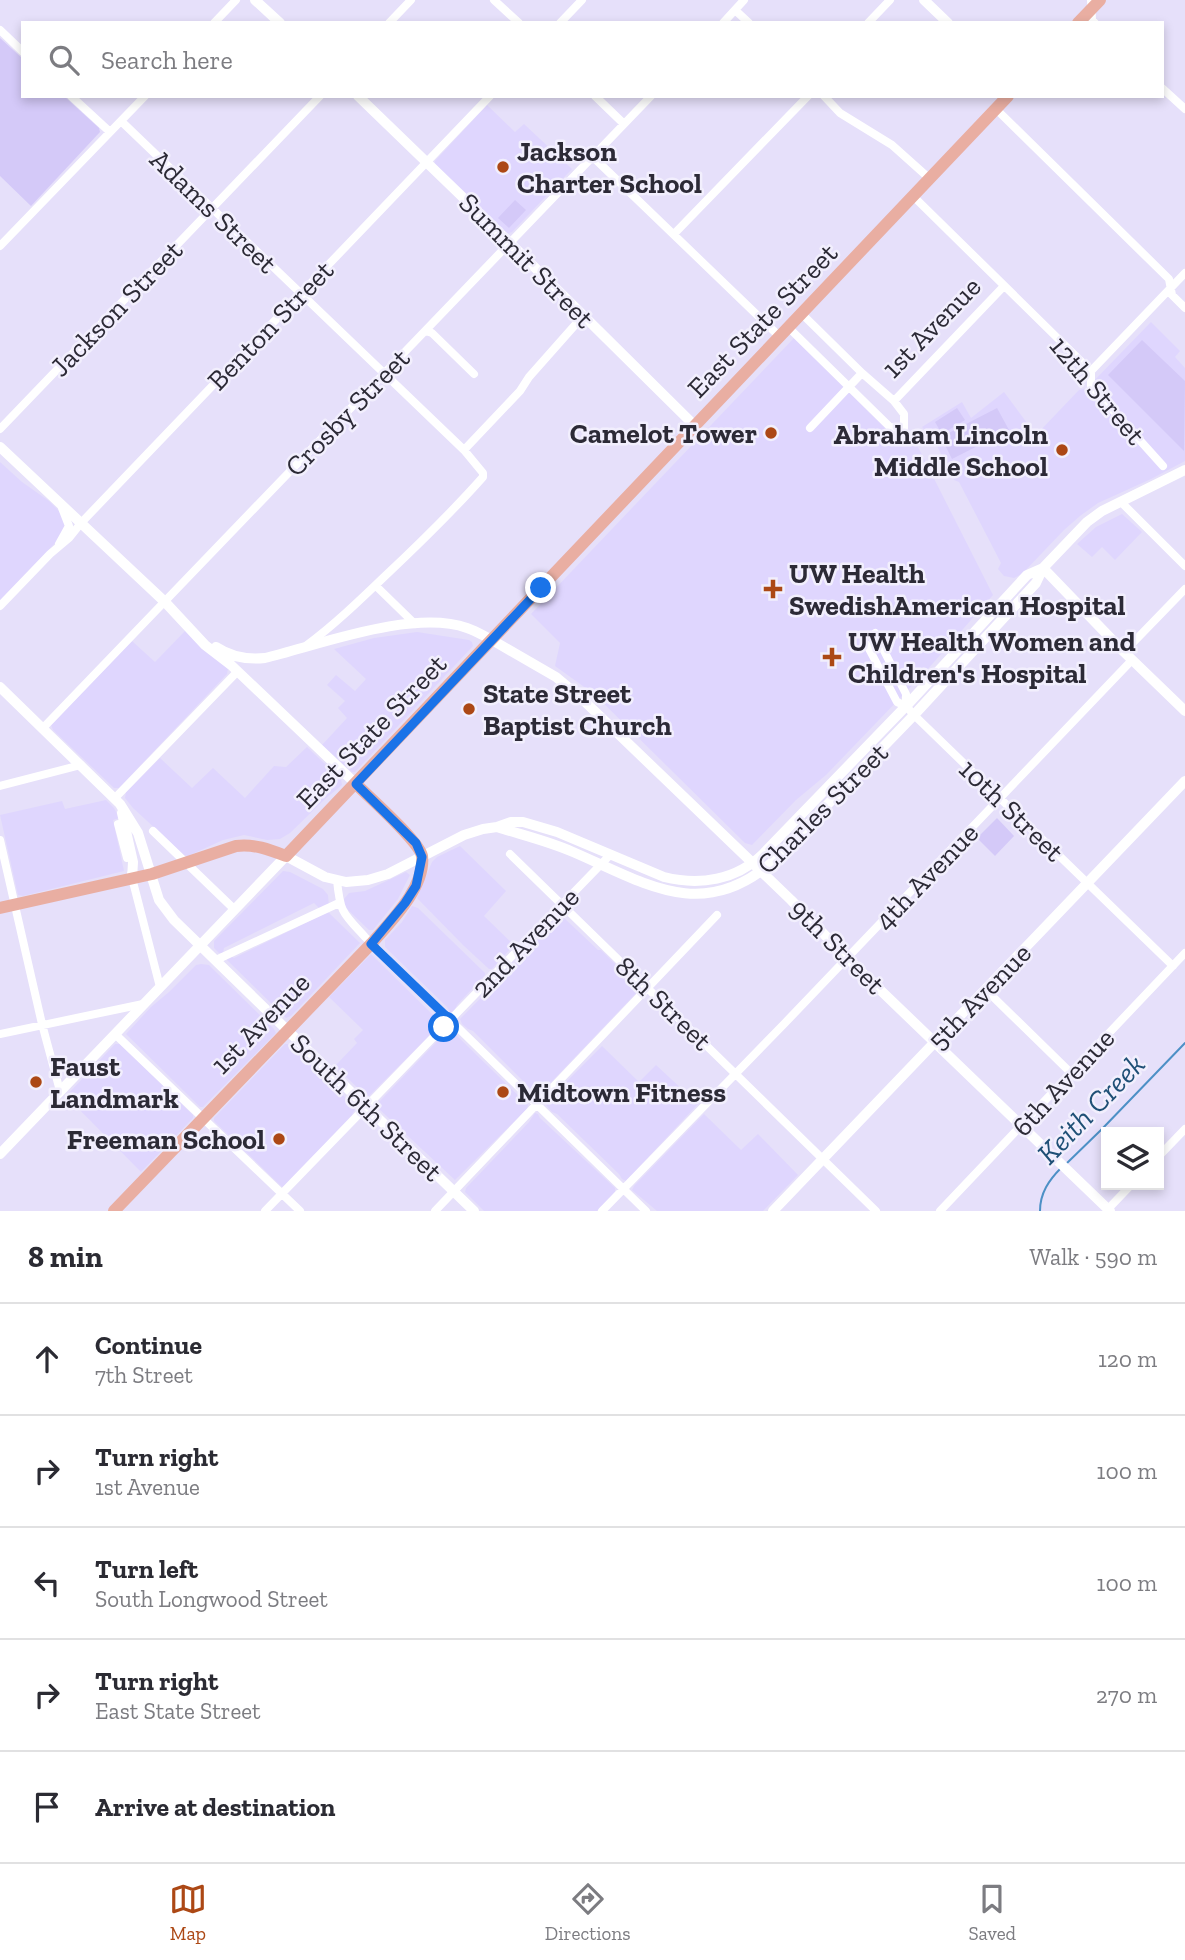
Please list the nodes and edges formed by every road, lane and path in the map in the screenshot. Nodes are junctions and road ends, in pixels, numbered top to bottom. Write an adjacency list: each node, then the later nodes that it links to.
1 (236, 0): 11 (street)
2 (255, 0): 12 (street)
3 (411, 0): 13 (street)
4 (494, 0): 14 (street)
5 (582, 0): 15 (street)
6 (744, 0): 10 (street)
7 (890, 0): 18 (street)
8 (924, 0): 19 (street)
9 (1094, 3): 20 (main road); 21 (street)
10 (735, 10): 16 (street); 17 (street)
11 (216, 21)
12 (278, 21)
13 (391, 21)
14 (517, 21)
15 (562, 21)
16 (725, 21)
17 (747, 21)
18 (870, 21)
19 (946, 21)
20 (1080, 21)
21 (1093, 21)
22 (0, 30): 23 (street)
23 (21, 50)
24 (1164, 90): 36 (street)
25 (73, 98): 39 (street)
26 (143, 98): 37 (street)
27 (318, 98): 44 (street, Jackson Street)
28 (360, 98): 41 (street, Summit Street)
29 (487, 98): 41 (street, Benton Street)
30 (597, 98): 38 (street)
31 (649, 98): 38 (street, Crosby Street)
32 (806, 98): 45 (street)
33 (826, 98): 42 (street)
34 (1006, 98): 35 (main road, East State Street)
35 (996, 109): 42 (main road, East State Street); 50 (street)
36 (1185, 109)
37 (121, 121): 39 (street); 44 (street, Adams Street)
38 (624, 124): 40 (street, Crosby Street)
39 (110, 132): 47 (street)
40 (592, 156): 45 (street); 46 (street, Crosby Street)
41 (426, 162): 46 (street, Summit Street); 51 (street, Benton Street)
42 (930, 180): 43 (main road, East State Street)
43 (913, 196): 49 (street, 12th Street); 53 (main road, East State Street)
44 (211, 209): 51 (street, Adams Street); 67 (street, Jackson Street)
45 (674, 234): 56 (street)
46 (509, 242): 54 (street, Summit Street); 55 (street, Crosby Street)
47 (0, 246)
48 (1185, 273): 50 (street)
49 (1004, 286): 59 (street, 12th Street); 64 (street, 1st Avenue)
50 (1171, 288): 52 (street); 59 (street)
51 (300, 294): 60 (street, Adams Street); 74 (street, Benton Street)
52 (1185, 308)
53 (802, 314): 56 (main road, East State Street); 57 (street)
54 (583, 316): 65 (street, Summit Street); 68 (street)
55 (426, 331): 60 (street, Crosby Street); 62 (street)
56 (784, 332): 58 (street); 65 (main road, East State Street)
57 (830, 341): 58 (street); 61 (street)
58 (816, 355): 63 (street)
59 (1091, 371): 70 (street, 12th Street)
60 (384, 373): 68 (street, Adams Street); 80 (street, Crosby Street)
61 (862, 373): 63 (street); 64 (street)
62 (474, 374)
63 (849, 387): 64 (street); 66 (street)
64 (894, 401)
65 (695, 426): 85 (main road, East State Street)
66 (810, 428)
67 (0, 429)
68 (464, 450): 78 (street, Adams Street)
69 (2, 451): 72 (main road)
70 (1163, 466)
71 (1185, 470): 73 (main road, Charles Street)
72 (59, 502): 74 (main road); 75 (street, Benton Street)
73 (1121, 502): 76 (street); 77 (main road, Charles Street)
74 (81, 523): 75 (street, Benton Street); 80 (main road)
75 (51, 554): 81 (street, Benton Street)
76 (1185, 566)
77 (1044, 568): 88 (main road); 91 (main road, Charles Street); 93 (main road, Charles Street)
78 (376, 586): 83 (street); 87 (street)
79 (1185, 589): 88 (street, 4th Avenue)
80 (165, 602): 82 (main road); 94 (street, Crosby Street)
81 (0, 606)
82 (174, 611): 87 (main road); 89 (main road)
83 (415, 624): 85 (main road); 87 (main road)
84 (875, 633): 91 (street)
85 (492, 640): 97 (main road, East State Street); 111 (street, 9th Street)
86 (867, 645): 91 (street, 10th Street)
87 (301, 649)
88 (1128, 656): 92 (main road); 99 (street, 4th Avenue)
89 (237, 672): 97 (main road); 100 (street)
90 (0, 687): 94 (main road, South 6th Street)
91 (906, 706): 93 (street, 10th Street); 111 (main road, Charles Street)
92 (1185, 711)
93 (914, 715): 99 (street, 10th Street); 111 (main road, Charles Street)
94 (43, 728): 95 (main road, South 6th Street)
95 (81, 765): 98 (street); 100 (main road, South 6th Street)
96 (1185, 781): 115 (main road, 5th Avenue)
97 (356, 784): 107 (main road, East State Street); 108 (main road)
98 (0, 786)
99 (1000, 797): 115 (street, 10th Street); 125 (street, 4th Avenue)
100 (118, 801): 112 (main road, South 6th Street); 113 (main road)
101 (118, 824): 113 (street)
102 (497, 827): 106 (main road, Charles Street); 108 (main road, Charles Street); 110 (main road, Charles Street)
103 (153, 831): 109 (street)
104 (0, 840): 116 (street)
105 (510, 854): 118 (street, 8th Street)
106 (610, 855): 110 (street, 2nd Avenue); 111 (main road, Charles Street)
107 (286, 856): 109 (main road); 114 (main road, Charles Street); 120 (main road, East State Street)
108 (422, 857): 114 (main road, Charles Street); 122 (main road, 1st Avenue)
109 (186, 864): 112 (main road); 120 (street)
110 (601, 864): 111 (main road, Charles Street); 118 (street, 2nd Avenue)
111 (757, 868): 125 (street, 9th Street)
112 (152, 874): 113 (main road); 123 (main road, South 6th Street)
113 (132, 879): 116 (main road); 128 (street)
114 (337, 880): 117 (street)
115 (1088, 884): 127 (street, 10th Street); 130 (main road, 5th Avenue)
116 (15, 904): 119 (main road); 133 (street)
117 (339, 904): 122 (street); 126 (street)
118 (562, 904): 129 (street, 8th Street); 132 (street, 2nd Avenue)
119 (0, 908)
120 (234, 909): 123 (main road, East State Street)
121 (717, 915): 129 (street)
122 (371, 944): 132 (street); 134 (main road, 1st Avenue)
123 (200, 945): 126 (main road, South 6th Street); 128 (main road, East State Street)
124 (1185, 953): 127 (street, 6th Avenue)
125 (848, 958): 137 (street, 9th Street); 138 (street, 4th Avenue)
126 (216, 960): 134 (main road, South 6th Street)
127 (1173, 966): 139 (street, 6th Avenue)
128 (159, 987): 131 (main road, East State Street)
129 (649, 988): 138 (street, 8th Street); 141 (street)
130 (985, 989): 137 (main road, 5th Avenue); 139 (street)
131 (143, 1004): 133 (street); 136 (main road, East State Street)
132 (450, 1020): 141 (street); 142 (street, 2nd Avenue)
133 (42, 1024): 135 (street); 140 (street)
134 (287, 1030): 142 (street, South 6th Street); 143 (main road, 1st Avenue)
135 (0, 1034)
136 (115, 1034): 140 (main road, East State Street); 143 (street)
137 (934, 1041): 144 (street, 9th Street); 148 (main road, 5th Avenue)
138 (736, 1073): 148 (street, 8th Street); 149 (street, 4th Avenue)
139 (1071, 1073): 144 (street, 6th Avenue)
140 (60, 1091): 147 (main road, East State Street)
141 (537, 1105): 149 (street); 151 (street)
142 (366, 1106): 151 (street, South 6th Street); 152 (street, 2nd Avenue)
143 (203, 1118): 152 (street); 153 (main road, 1st Avenue)
144 (1021, 1126): 154 (street, 9th Street); 163 (street, 6th Avenue)
145 (1185, 1129): 146 (street)
146 (1164, 1151)
147 (0, 1154)
148 (823, 1159): 161 (main road, 5th Avenue); 162 (street, 8th Street)
149 (623, 1189): 159 (street, 4th Avenue); 160 (street)
150 (1127, 1190): 154 (street)
151 (454, 1192): 157 (street); 158 (street, South 6th Street)
152 (282, 1194): 155 (street, 2nd Avenue); 156 (street)
153 (119, 1209)
154 (1109, 1210)
155 (265, 1211)
156 (300, 1211)
157 (435, 1211)
158 (474, 1211)
159 (602, 1211)
160 (646, 1211)
161 (773, 1211)
162 (876, 1211)
163 (940, 1211)

